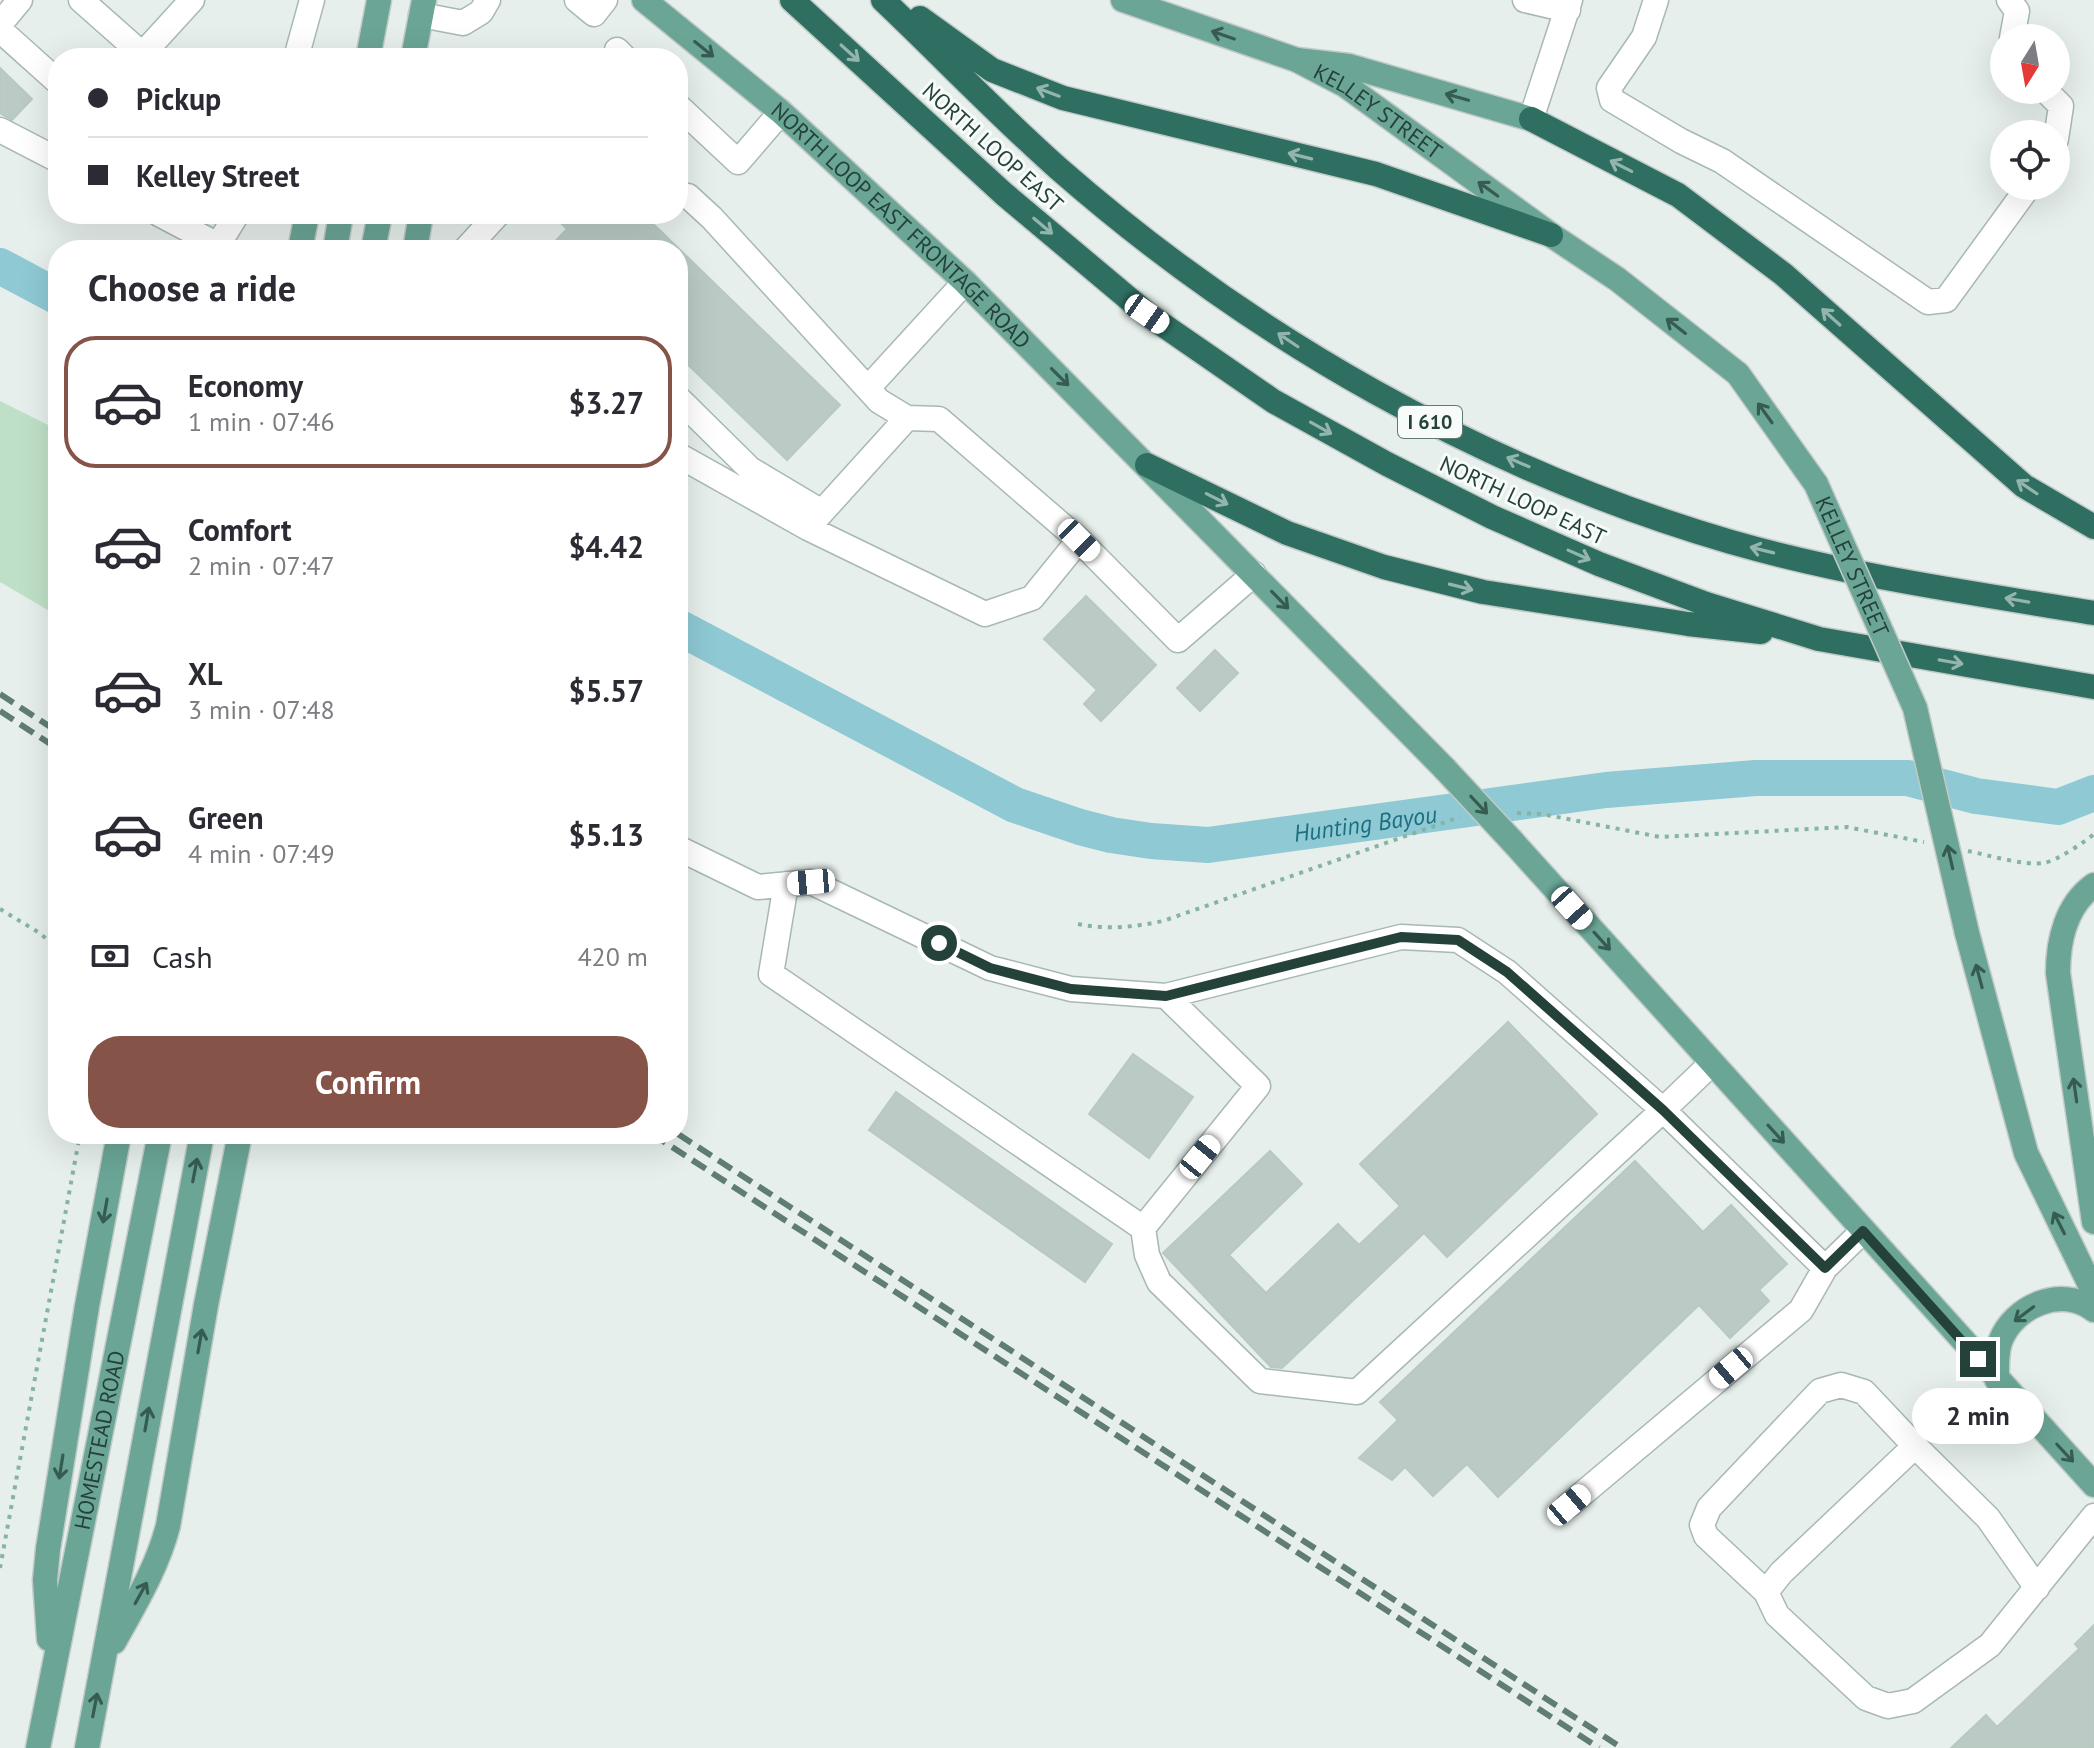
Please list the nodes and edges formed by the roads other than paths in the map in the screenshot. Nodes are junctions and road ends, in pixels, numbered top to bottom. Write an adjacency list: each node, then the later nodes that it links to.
1 (20, 0): 19 (street)
2 (81, 0): 22 (street)
3 (192, 0): 23 (street)
4 (312, 0): 24 (street)
5 (379, 0): 25 (main road)
6 (488, 0): 18 (street)
7 (577, 0): 8 (street)
8 (605, 0)
9 (644, 0): 29 (main road, NORTH LOOP EAST FRONTAGE ROAD, one-way to 29)
10 (792, 0): 52 (highway, NORTH LOOP EAST / I 610, one-way to 52)
11 (883, 0): 51 (highway, NORTH LOOP EAST / I 610, one-way to 11)
12 (895, 0): 38 (highway, one-way to 12)
13 (1123, 0): 27 (main road, one-way to 13)
14 (1525, 0): 17 (street)
15 (1656, 0): 35 (street)
16 (2009, 0): 20 (street)
17 (1569, 5): 31 (street)
18 (423, 8): 26 (main road)
19 (0, 24)
20 (2015, 24)
21 (0, 30): 28 (street)
22 (132, 48)
23 (148, 48)
24 (299, 48)
25 (368, 48)
26 (415, 48)
27 (1297, 60): 31 (main road, one-way to 27); 38 (main road, KELLEY STREET, one-way to 27)
28 (48, 73)
29 (781, 112): 30 (street); 41 (main road, NORTH LOOP EAST FRONTAGE ROAD)
30 (688, 115)
31 (1531, 119): 48 (highway, one-way to 31)
32 (0, 130): 33 (street)
33 (48, 155)
34 (688, 196): 42 (street)
35 (2019, 200)
36 (178, 224): 39 (street)
37 (489, 224): 40 (street)
38 (1551, 235): 68 (main road, KELLEY STREET, one-way to 38, bridge)
39 (208, 240)
40 (474, 240)
41 (965, 282): 42 (street); 46 (main road, NORTH LOOP EAST FRONTAGE ROAD, one-way to 46)
42 (868, 388): 44 (street)
43 (688, 408): 47 (street)
44 (907, 418): 47 (street); 49 (street)
45 (688, 460): 47 (street)
46 (1147, 465): 50 (main road); 52 (highway, one-way to 52)
47 (815, 520): 49 (street)
48 (2094, 527)
49 (1079, 540): 50 (street)
50 (1254, 574): 58 (main road, one-way to 58, bridge)
51 (2094, 613)
52 (1819, 639): 53 (highway, NORTH LOOP EAST / I 610, one-way to 53)
53 (2094, 687)
54 (688, 853): 55 (street)
55 (786, 884): 57 (street); 65 (street)
56 (2094, 885): 64 (main road, one-way to 56)
57 (1166, 996): 59 (street); 65 (street)
58 (1712, 1063): 59 (street); 66 (main road, one-way to 66)
59 (1663, 1110): 65 (street); 67 (street)
60 (117, 1144): 78 (main road, one-way to 78)
61 (158, 1144): 78 (main road, HOMESTEAD ROAD)
62 (200, 1144): 77 (main road, HOMESTEAD ROAD, one-way to 62)
63 (238, 1144): 77 (main road, one-way to 63)
64 (2094, 1222)
65 (1143, 1228)
66 (1863, 1231): 67 (street); 70 (main road)
67 (1825, 1268): 73 (street)
68 (2094, 1293)
69 (2094, 1310): 70 (main road, one-way to 70)
70 (1997, 1380): 72 (main road, one-way to 72)
71 (1915, 1446): 75 (street); 76 (street); 76 (street)
72 (2094, 1485)
73 (1569, 1505)
74 (2094, 1516): 75 (street)
75 (2037, 1588): 76 (street)
76 (1766, 1592)
77 (103, 1661): 80 (main road, HOMESTEAD ROAD, one-way to 77)
78 (51, 1674): 79 (main road, HOMESTEAD ROAD)
79 (38, 1748)
80 (87, 1748)

